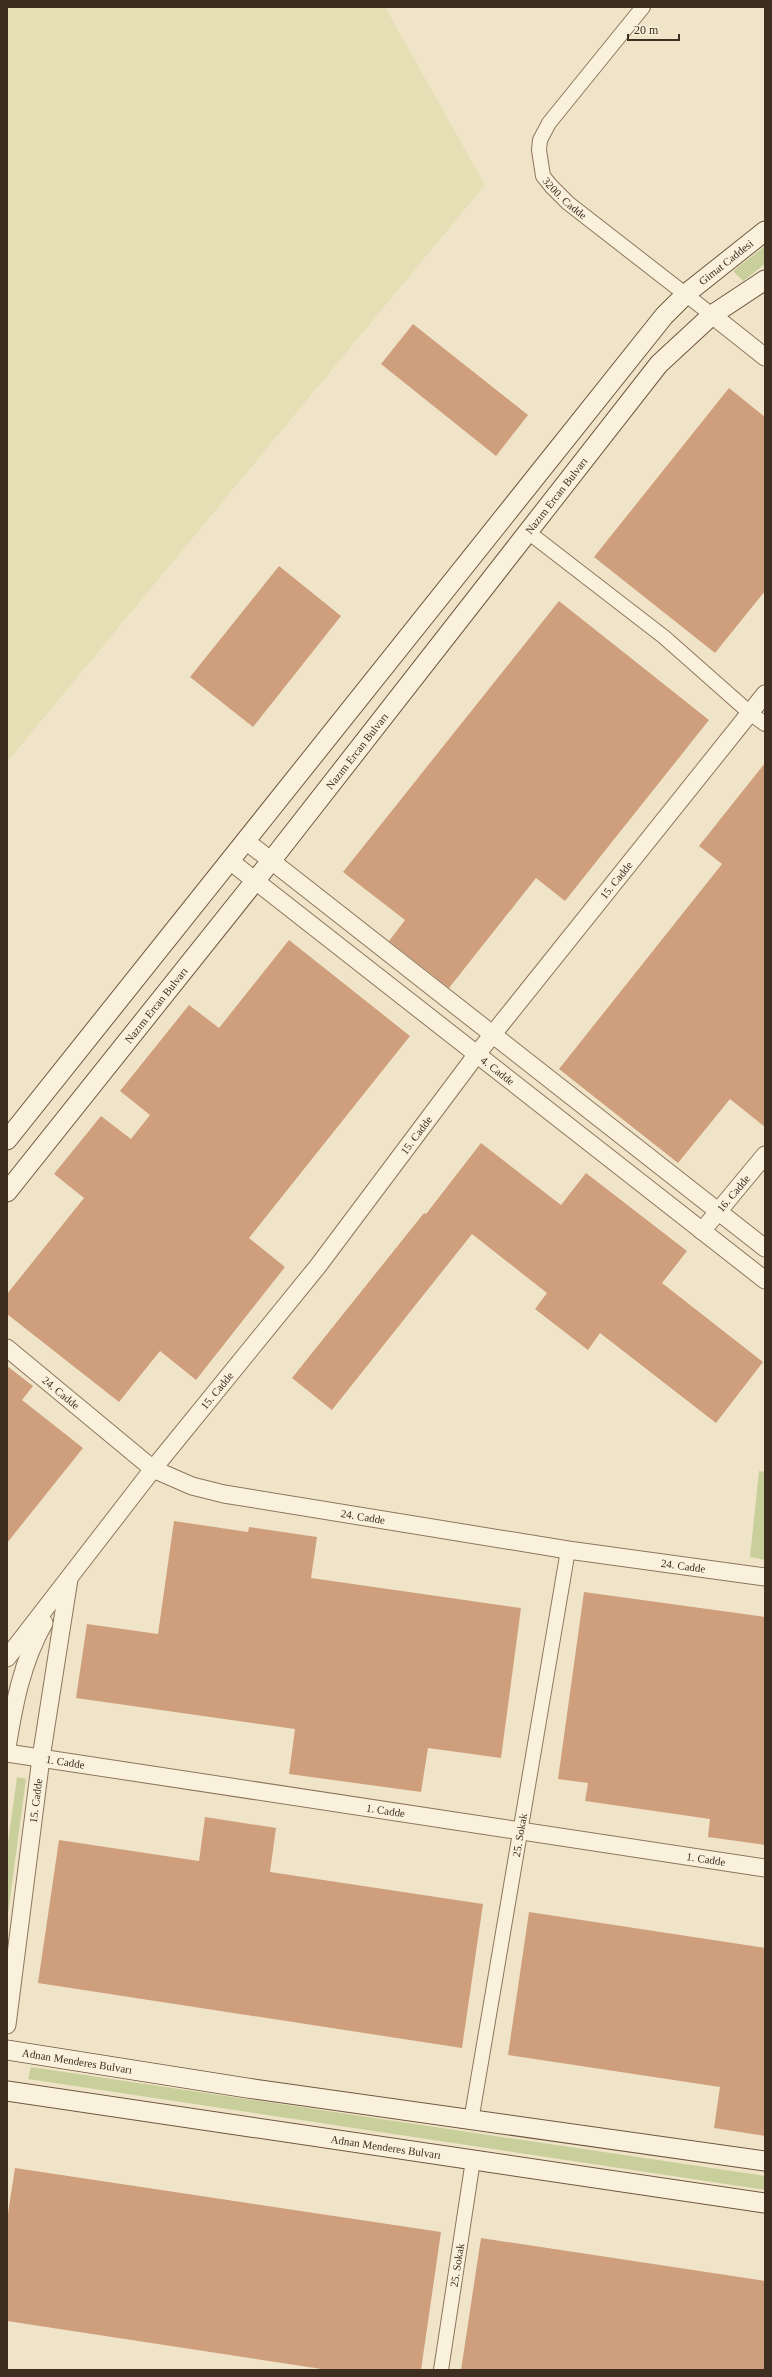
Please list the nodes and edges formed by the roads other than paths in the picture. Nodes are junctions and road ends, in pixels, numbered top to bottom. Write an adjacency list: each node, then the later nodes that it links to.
1 (643, 7): 4 (street, 3200. Cadde)
2 (765, 231): 4 (main road, Gimat Caddesi)
3 (765, 280): 5 (main road)
4 (687, 293): 5 (street, 3200. Cadde); 11 (main road)
5 (712, 315): 6 (street); 7 (main road, Nazım Ercan Bulvarı)
6 (765, 357)
7 (528, 532): 9 (street); 12 (main road, Nazım Ercan Bulvarı)
8 (765, 694): 9 (street, 15. Cadde)
9 (750, 713): 10 (street); 15 (street, 15. Cadde)
10 (765, 724)
11 (246, 841): 12 (street); 13 (main road)
12 (271, 861): 14 (main road, Nazım Ercan Bulvarı); 15 (street)
13 (230, 862): 14 (street, 4. Cadde); 17 (main road)
14 (255, 880): 16 (street, 4. Cadde); 19 (main road, Nazım Ercan Bulvarı)
15 (493, 1035): 16 (street, 15. Cadde); 20 (street)
16 (477, 1054): 21 (street, 4. Cadde); 25 (street, 15. Cadde)
17 (7, 1140)
18 (765, 1155): 20 (street, 16. Cadde)
19 (7, 1192)
20 (718, 1212): 21 (street, 16. Cadde); 22 (street)
21 (702, 1231): 23 (street, 4. Cadde)
22 (765, 1248)
23 (765, 1280)
24 (7, 1348): 25 (street, 24. Cadde)
25 (153, 1469): 26 (street, 24. Cadde); 27 (street, 15. Cadde)
26 (568, 1550): 28 (street, 24. Cadde); 33 (street, 25. Sokak)
27 (69, 1577): 29 (street, 15. Cadde); 30 (street, 15. Cadde); 32 (street, 15. Cadde)
28 (765, 1577)
29 (7, 1658)
30 (7, 1748)
31 (7, 1753): 32 (street, 1. Cadde)
32 (41, 1758): 33 (street, 1. Cadde); 35 (street, 15. Cadde)
33 (520, 1832): 34 (street, 1. Cadde); 38 (street, 25. Sokak)
34 (765, 1868)
35 (7, 2025)
36 (7, 2050): 38 (main road, Adnan Menderes Bulvarı)
37 (7, 2090): 39 (main road, Adnan Menderes Bulvarı)
38 (471, 2121): 40 (main road, Adnan Menderes Bulvarı)
39 (473, 2160): 41 (main road, Adnan Menderes Bulvarı); 42 (street, 25. Sokak)
40 (765, 2161)
41 (765, 2204)
42 (441, 2370)

